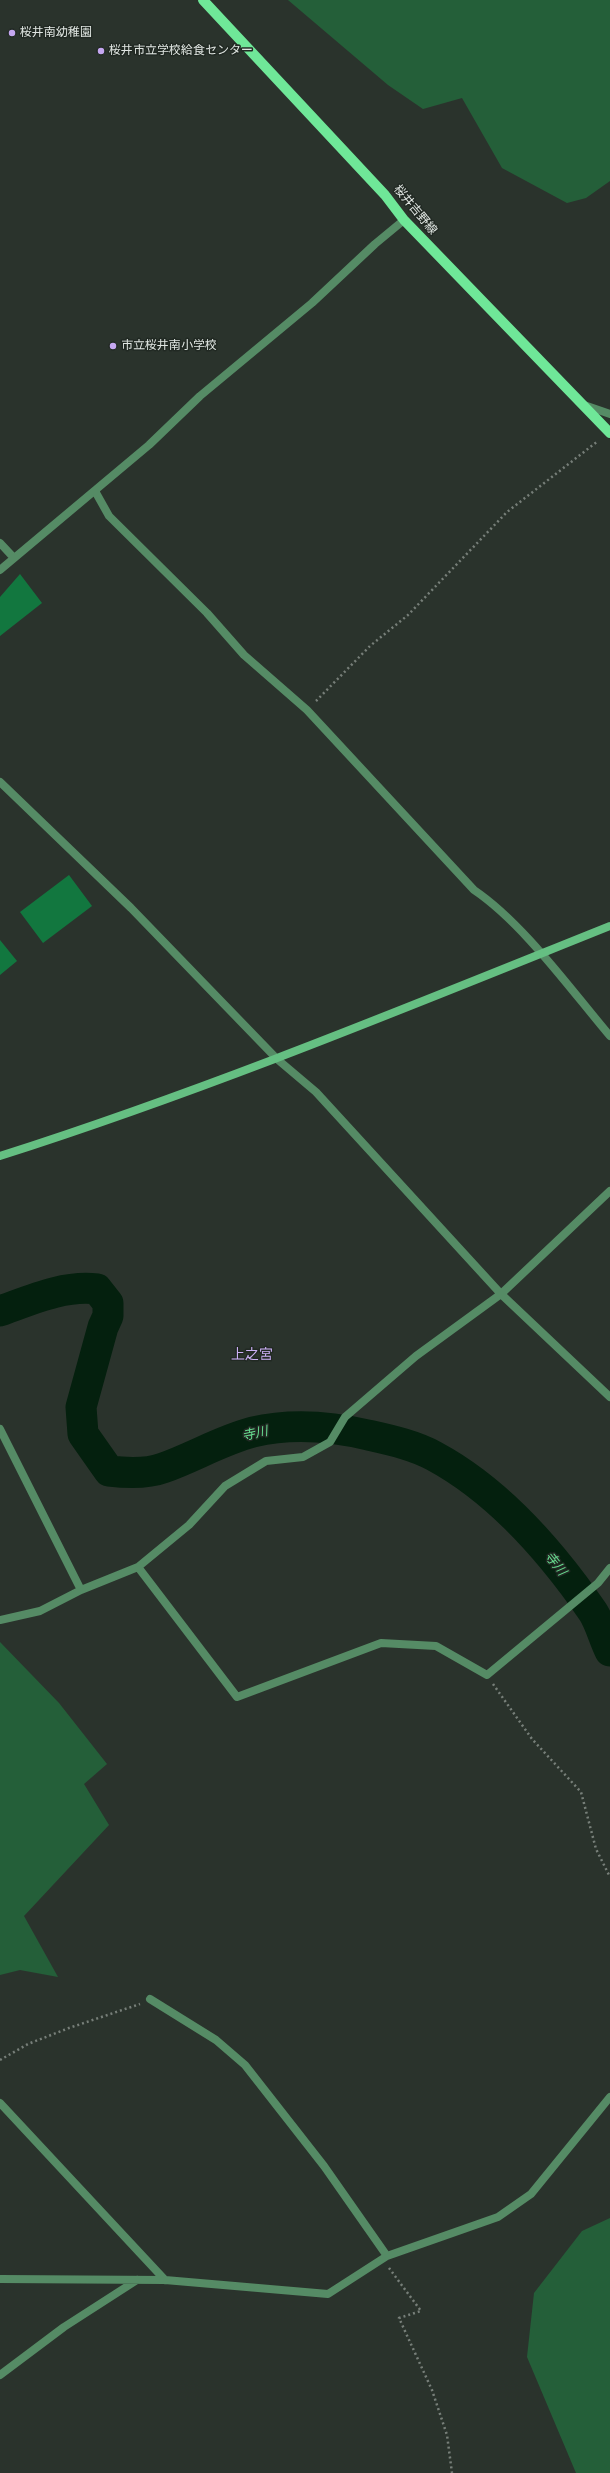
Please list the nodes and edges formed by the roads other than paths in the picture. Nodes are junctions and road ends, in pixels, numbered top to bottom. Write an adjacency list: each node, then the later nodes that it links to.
1 (203, 0): 2 (main road, 桜井吉野線)
2 (404, 220): 3 (main road, 桜井吉野線); 6 (street)
3 (579, 404): 4 (street); 5 (main road, 桜井吉野線)
4 (610, 414)
5 (610, 433)
6 (95, 491): 8 (street); 12 (street)
7 (0, 544): 8 (street)
8 (14, 558): 9 (street)
9 (0, 570)
10 (0, 782): 14 (street)
11 (610, 926): 12 (street)
12 (541, 954): 13 (street); 14 (street)
13 (610, 1036)
14 (277, 1059): 15 (street); 17 (street)
15 (0, 1156)
16 (610, 1191): 17 (street)
17 (501, 1294): 18 (street); 20 (street)
18 (610, 1397)
19 (0, 1429): 22 (street)
20 (138, 1567): 21 (street); 22 (street)
21 (610, 1568)
22 (81, 1590): 23 (street)
23 (0, 1620)
24 (150, 1999): 27 (street)
25 (610, 2097): 27 (street)
26 (0, 2103): 30 (street)
27 (385, 2258): 30 (street)
28 (0, 2279): 29 (street)
29 (138, 2280): 30 (street); 31 (street)
30 (165, 2280)
31 (0, 2375)

